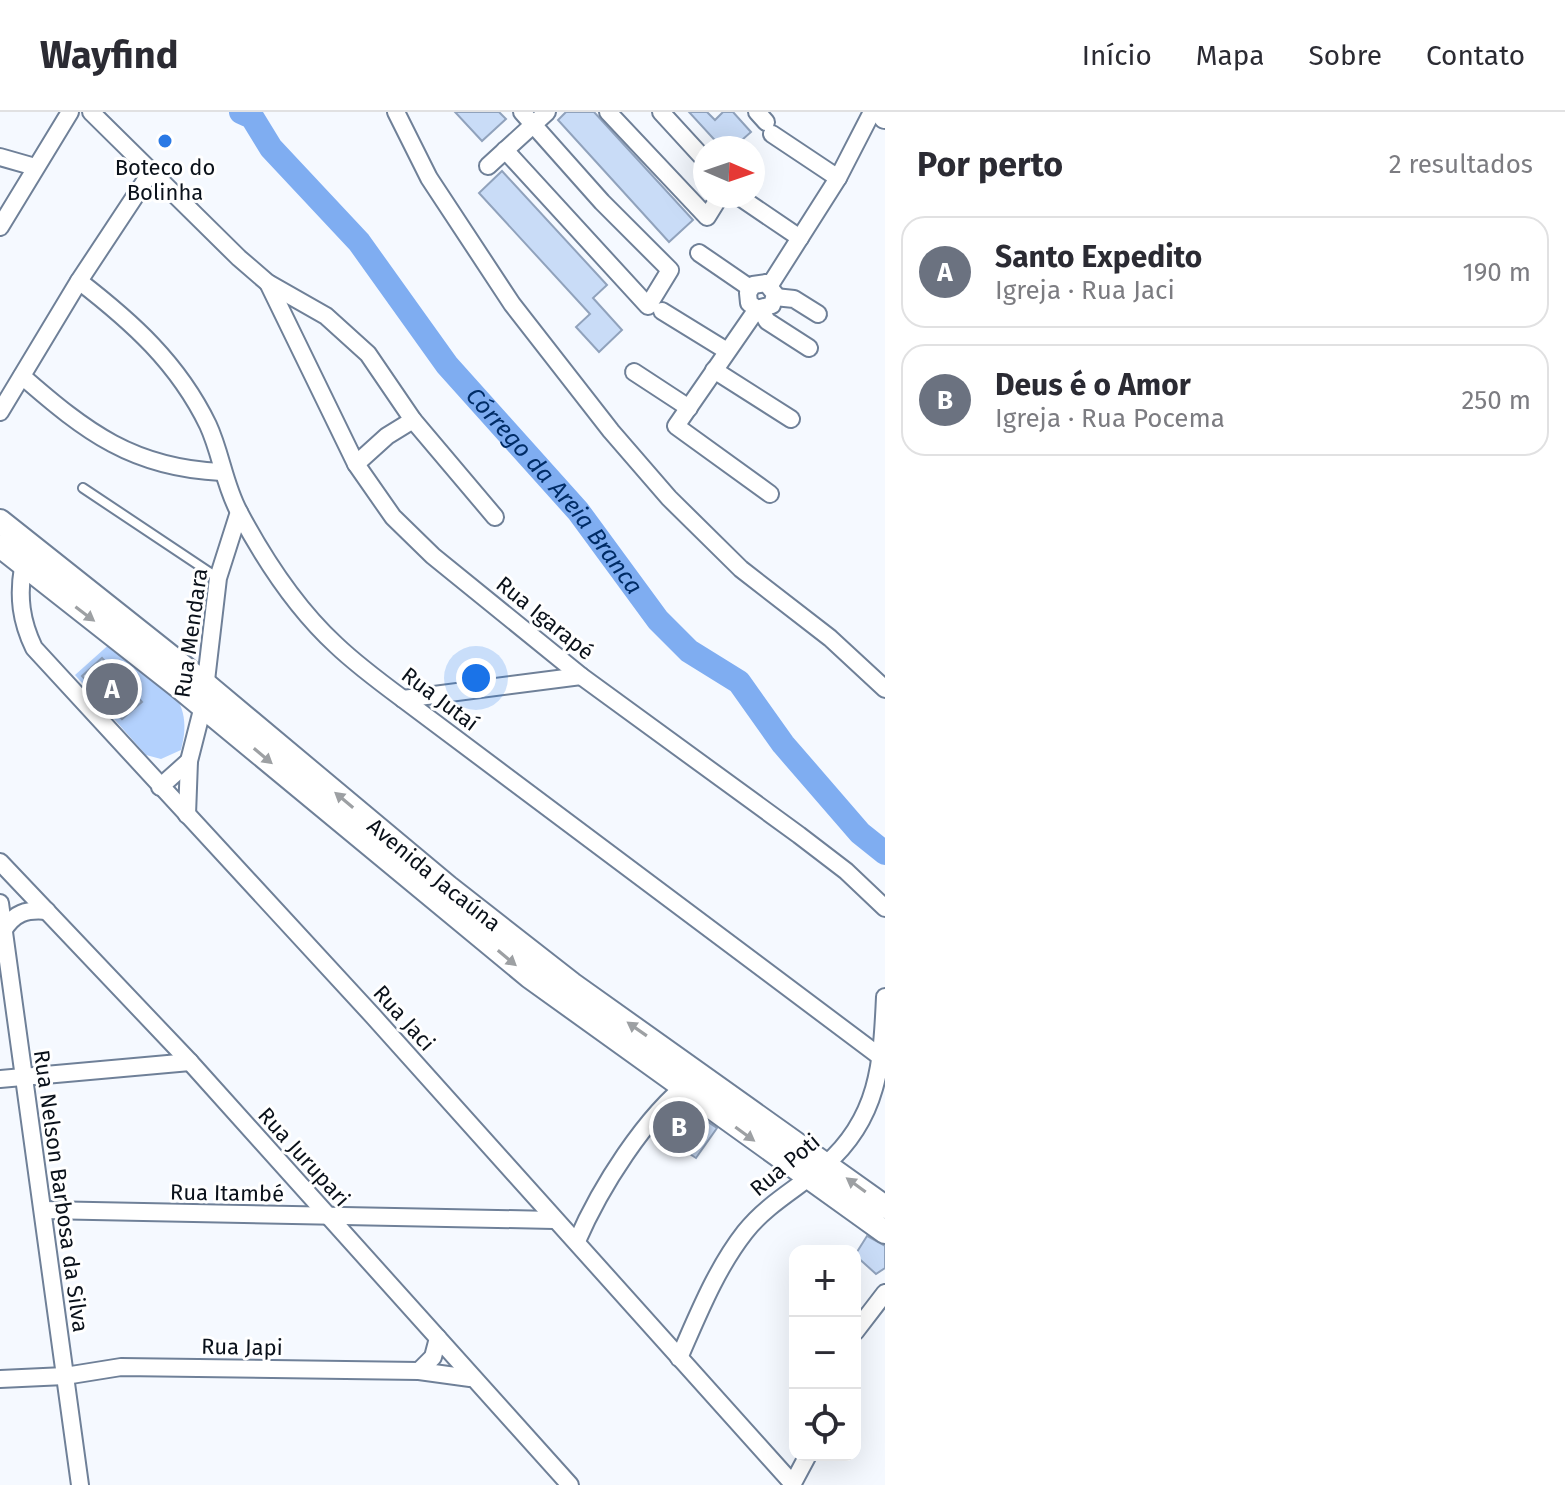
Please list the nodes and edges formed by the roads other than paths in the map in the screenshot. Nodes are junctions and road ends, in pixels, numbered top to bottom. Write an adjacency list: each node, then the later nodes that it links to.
1 (70, 112): 14 (street)
2 (91, 112): 15 (street, Rua Igarapé)
3 (396, 112): 52 (street)
4 (547, 112): 8 (street)
5 (608, 112): 17 (street)
6 (661, 112): 10 (street)
7 (872, 112): 16 (street)
8 (527, 119): 11 (street); 11 (street)
9 (765, 123): 16 (street)
10 (693, 147)
11 (505, 150): 13 (street)
12 (0, 157): 14 (street)
13 (488, 166)
14 (35, 167): 21 (street)
15 (151, 172): 24 (street); 25 (street, Rua Igarapé)
16 (838, 178): 22 (street)
17 (693, 202)
18 (699, 208): 19 (street)
19 (713, 208)
20 (756, 208): 22 (street)
21 (0, 227)
22 (800, 238): 27 (street)
23 (699, 253): 26 (street)
24 (79, 281): 35 (street); 41 (street, Rua Jutaí)
25 (268, 283): 39 (street, Rua Igarapé); 40 (street, Rua Igarapé)
26 (750, 288): 27 (street); 28 (street)
27 (772, 291): 28 (street); 30 (street)
28 (759, 310): 31 (street); 32 (street)
29 (662, 311): 32 (street)
30 (818, 314)
31 (809, 348)
32 (727, 351): 33 (street)
33 (714, 370): 36 (street); 38 (street)
34 (634, 372): 36 (street)
35 (22, 376): 37 (street); 41 (street)
36 (689, 408): 43 (street)
37 (0, 411)
38 (791, 419)
39 (413, 420): 40 (street); 45 (street, Rua Igarapé)
40 (356, 464): 50 (street, Rua Igarapé)
41 (221, 472): 44 (street, Rua Jutaí)
42 (83, 488): 49 (lane)
43 (770, 494)
44 (239, 512): 49 (street, Rua Mendara); 53 (street, Rua Jutaí)
45 (495, 517)
46 (0, 521): 51 (street, Avenida Jacaúna)
47 (0, 546): 48 (street, Avenida Jacaúna)
48 (23, 567): 54 (street, Avenida Jacaúna, one-way to 54); 56 (street, Rua Jaci)
49 (218, 578): 51 (street, Rua Mendara)
50 (581, 676): 53 (street); 60 (street, Rua Igarapé)
51 (204, 683): 54 (street, Rua Mendara); 67 (street, Avenida Jacaúna, one-way to 51)
52 (885, 689)
53 (403, 699): 65 (street, Rua Jutaí)
54 (203, 706): 55 (street, Rua Mendara); 70 (street, Avenida Jacaúna, one-way to 70)
55 (189, 761): 56 (street); 57 (street, Rua Mendara)
56 (160, 787): 57 (street, Rua Jaci)
57 (187, 815): 76 (street, Rua Jaci)
58 (0, 862): 61 (street, Rua Jurupari)
59 (0, 903): 62 (street, Rua Nelson Barbosa da Silva)
60 (885, 908)
61 (47, 911): 62 (street); 66 (street, Rua Jurupari)
62 (3, 931): 63 (street, Rua Nelson Barbosa da Silva)
63 (4, 979): 68 (street, Rua Nelson Barbosa da Silva)
64 (885, 997): 65 (street, Rua Poti)
65 (882, 1058): 71 (street, Rua Poti)
66 (190, 1062): 68 (street); 75 (street, Rua Jurupari)
67 (700, 1074): 70 (street); 71 (street, Avenida Jacaúna)
68 (23, 1077): 69 (street); 74 (street, Rua Nelson Barbosa da Silva)
69 (0, 1079)
70 (682, 1088): 72 (street, Avenida Jacaúna, one-way to 72); 78 (street)
71 (826, 1164): 72 (street, Rua Poti); 73 (street, Avenida Jacaúna, one-way to 71)
72 (806, 1178): 77 (street, Avenida Jacaúna); 82 (street, Rua Poti)
73 (885, 1207)
74 (43, 1210): 75 (street, Rua Itambé); 84 (street, Rua Nelson Barbosa da Silva)
75 (329, 1217): 76 (street, Rua Itambé); 81 (street, Rua Jurupari)
76 (554, 1220): 78 (street, Rua Jaci)
77 (885, 1232)
78 (577, 1241): 82 (street, Rua Jaci)
79 (885, 1293): 80 (street)
80 (861, 1324)
81 (438, 1338): 83 (street); 85 (street, Rua Jurupari)
82 (679, 1358): 89 (street, Rua Jaci)
83 (419, 1371): 84 (street, Rua Japi); 85 (street, Rua Japi)
84 (65, 1376): 86 (street, Rua Japi); 90 (street, Rua Nelson Barbosa da Silva)
85 (470, 1378): 88 (street, Rua Jurupari)
86 (0, 1379)
87 (805, 1461): 89 (street)
88 (569, 1484)
89 (792, 1484)
90 (80, 1485)

